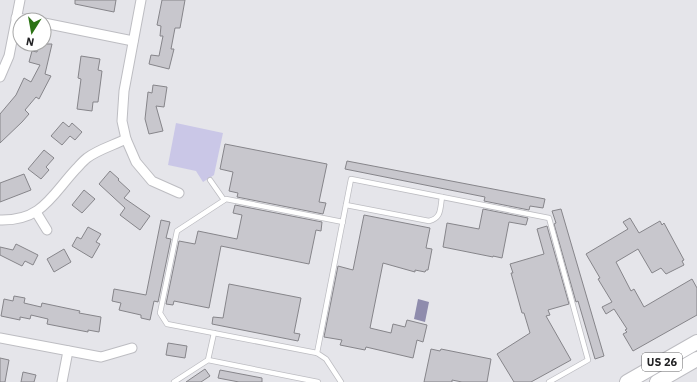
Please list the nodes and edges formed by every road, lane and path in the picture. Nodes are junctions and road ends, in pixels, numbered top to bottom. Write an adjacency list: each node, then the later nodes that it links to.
1 (20, 0): 3 (street)
2 (141, 0): 6 (street)
3 (17, 12)
4 (52, 25): 6 (street)
5 (12, 40): 7 (street)
6 (133, 41): 8 (street)
7 (0, 77)
8 (126, 139): 10 (street); 14 (street)
9 (210, 180): 12 (lane)
10 (179, 193)
11 (442, 197): 13 (lane); 13 (lane); 30 (lane)
12 (224, 200): 16 (lane); 18 (lane)
13 (346, 205): 16 (lane)
14 (36, 212): 15 (street); 17 (street)
15 (0, 220)
16 (343, 222): 23 (lane)
17 (47, 230)
18 (214, 333): 23 (lane); 25 (lane)
19 (0, 338): 22 (street)
20 (697, 342): 31 (main road, US 26)
21 (132, 348): 22 (street)
22 (68, 352): 26 (street)
23 (317, 353): 29 (lane)
24 (697, 359): 32 (main road, US 26)
25 (208, 360): 27 (lane); 28 (lane)
26 (62, 382)
27 (174, 382)
28 (318, 382)
29 (341, 382)
30 (549, 382)
31 (627, 382)
32 (657, 382)

